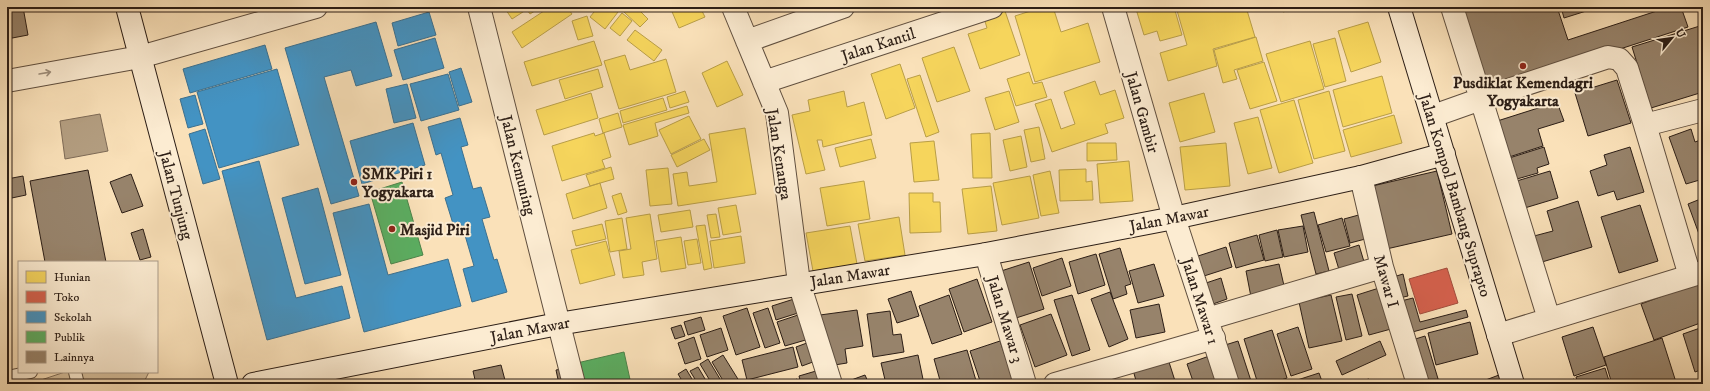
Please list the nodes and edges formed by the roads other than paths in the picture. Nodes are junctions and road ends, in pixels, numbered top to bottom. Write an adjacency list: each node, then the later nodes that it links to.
1 (127, 7): 11 (street, Jalan Tunjung)
2 (316, 7): 11 (street)
3 (479, 7): 26 (street, Jalan Kemuning)
4 (733, 7): 10 (street, Jalan Kenanga)
5 (843, 7): 10 (street)
6 (992, 7): 13 (street, Jalan Kantil)
7 (1113, 7): 20 (street, Jalan Gambir)
8 (1399, 7): 16 (street, Jalan Kompol Bambang Suprapto)
9 (1452, 7): 14 (street)
10 (747, 41): 13 (street, Jalan Kenanga)
11 (140, 57): 12 (street, one-way to 11); 34 (street, Jalan Tunjung)
12 (7, 80)
13 (764, 82): 24 (street, Jalan Kenanga)
14 (1481, 99): 16 (street); 17 (street); 25 (street)
15 (1703, 110): 17 (street)
16 (1433, 116): 18 (street, Jalan Kompol Bambang Suprapto)
17 (1645, 125): 23 (street)
18 (1444, 154): 19 (street, Jalan Mawar); 28 (street, Jalan Kompol Bambang Suprapto)
19 (1361, 177): 20 (street, Jalan Mawar); 22 (street, Mawar I)
20 (1174, 218): 21 (street, Jalan Mawar); 27 (street, Jalan Mawar 1)
21 (986, 254): 24 (street, Jalan Mawar); 38 (street, Jalan Mawar 3)
22 (1382, 267): 27 (street); 41 (street, Mawar I)
23 (1697, 274): 25 (street)
24 (799, 283): 26 (street, Jalan Mawar); 37 (street, Jalan Kenanga)
25 (1549, 319): 28 (street)
26 (558, 324): 32 (street, Jalan Mawar); 36 (street, Jalan Kemuning)
27 (1210, 328): 39 (street); 40 (street, Jalan Mawar 1)
28 (1498, 335): 42 (street, Jalan Kompol Bambang Suprapto)
29 (26, 373): 31 (lane)
30 (75, 373): 33 (lane)
31 (7, 377)
32 (280, 381): 35 (street, Jalan Mawar)
33 (78, 384)
34 (227, 384)
35 (253, 384)
36 (574, 384)
37 (831, 384)
38 (1025, 384)
39 (1055, 384)
40 (1228, 384)
41 (1418, 384)
42 (1512, 384)

